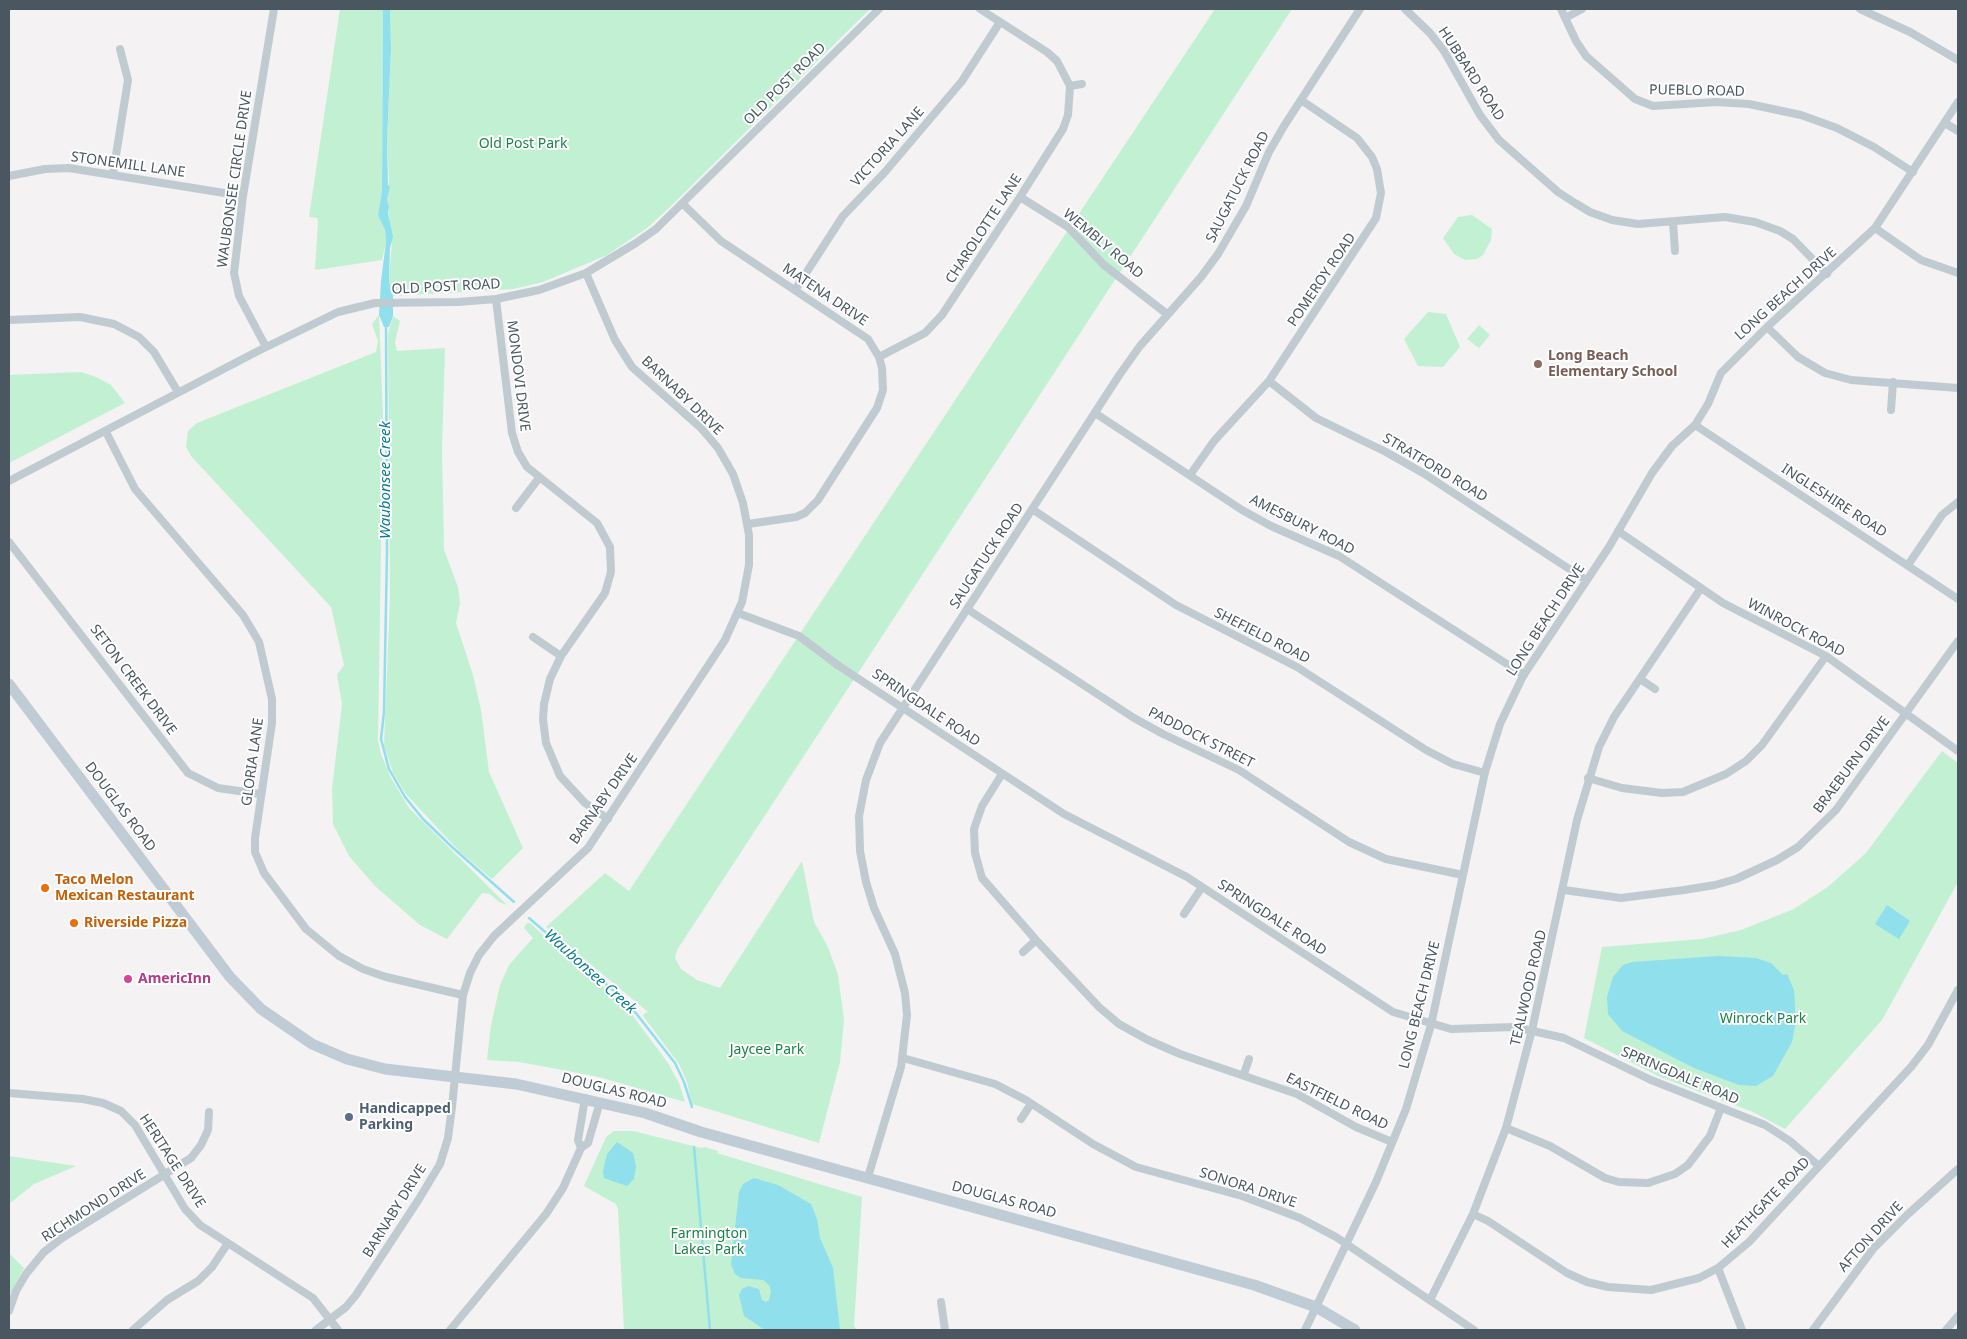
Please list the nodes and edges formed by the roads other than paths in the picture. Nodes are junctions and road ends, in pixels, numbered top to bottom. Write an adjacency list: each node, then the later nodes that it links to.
1 (274, 9): 22 (street, WAUBONSEE CIRCLE DRIVE)
2 (879, 9): 24 (street, OLD POST ROAD)
3 (980, 9): 10 (street)
4 (1360, 9): 15 (street, SAUGATUCK ROAD)
5 (1405, 9): 25 (street, HUBBARD ROAD)
6 (1561, 9): 9 (street, PUEBLO ROAD)
7 (1582, 9): 9 (street)
8 (1860, 9): 12 (street)
9 (1565, 18): 19 (street, PUEBLO ROAD)
10 (1000, 22): 14 (street); 31 (street, VICTORIA LANE)
11 (120, 50): 20 (street)
12 (1958, 60)
13 (1082, 84): 14 (street)
14 (1070, 86): 23 (street, CHAROLOTTE LANE)
15 (1301, 100): 33 (street, SAUGATUCK ROAD); 38 (street, POMEROY ROAD)
16 (1958, 102): 17 (street, LONG BEACH DRIVE)
17 (1946, 123): 18 (street); 19 (street, LONG BEACH DRIVE)
18 (1958, 131)
19 (1913, 172): 26 (street, LONG BEACH DRIVE)
20 (113, 174): 21 (street, STONEMILL LANE); 22 (street, STONEMILL LANE)
21 (9, 176)
22 (243, 196): 36 (street, WAUBONSEE CIRCLE DRIVE)
23 (1020, 197): 33 (street, WEMBLY ROAD); 37 (street, CHAROLOTTE LANE)
24 (683, 204): 28 (street, OLD POST ROAD); 31 (street, MATENA DRIVE)
25 (1673, 222): 27 (street); 30 (street, HUBBARD ROAD)
26 (1875, 228): 29 (street); 30 (street, LONG BEACH DRIVE)
27 (1674, 251)
28 (586, 273): 32 (street, OLD POST ROAD); 52 (street, BARNABY DRIVE)
29 (1958, 273)
30 (1828, 274): 35 (street, LONG BEACH DRIVE)
31 (795, 290): 37 (street, MATENA DRIVE)
32 (496, 299): 36 (street, OLD POST ROAD); 47 (street, MONDOVI DRIVE)
33 (1167, 314): 43 (street, SAUGATUCK ROAD)
34 (9, 320): 41 (street)
35 (1767, 327): 39 (street); 44 (street, LONG BEACH DRIVE)
36 (266, 347): 41 (street, OLD POST ROAD)
37 (879, 357): 52 (street, MATENA DRIVE)
38 (1269, 381): 46 (street, POMEROY ROAD); 56 (street, STRATFORD ROAD)
39 (1893, 382): 40 (street); 42 (street)
40 (1958, 388)
41 (178, 392): 45 (street, OLD POST ROAD)
42 (1892, 410)
43 (1095, 413): 46 (street, AMESBURY ROAD); 51 (street, SAUGATUCK ROAD)
44 (1695, 425): 53 (street, LONG BEACH DRIVE); 55 (street, INGLESHIRE ROAD)
45 (106, 432): 48 (street, OLD POST ROAD); 75 (street, GLORIA LANE)
46 (1190, 474): 65 (street, AMESBURY ROAD)
47 (539, 478): 50 (street); 63 (street, MONDOVI DRIVE)
48 (9, 481)
49 (1958, 502): 55 (street)
50 (516, 508)
51 (1032, 510): 59 (street, SAUGATUCK ROAD); 72 (street, SHEFIELD ROAD)
52 (748, 524): 60 (street, BARNABY DRIVE)
53 (1618, 531): 56 (street, LONG BEACH DRIVE); 57 (street, WINROCK ROAD)
54 (9, 542): 75 (street, SETON CREEK DRIVE)
55 (1908, 565): 58 (street, INGLESHIRE ROAD)
56 (1586, 580): 65 (street, LONG BEACH DRIVE)
57 (1701, 588): 64 (street, WINROCK ROAD); 66 (street, TEALWOOD ROAD)
58 (1958, 599)
59 (967, 609): 69 (street, SAUGATUCK ROAD); 77 (street, PADDOCK STREET)
60 (738, 613): 69 (street, SPRINGDALE ROAD); 76 (street, BARNABY DRIVE)
61 (533, 637): 63 (street)
62 (1958, 641): 70 (street, BRAEBURN DRIVE)
63 (561, 656): 76 (street, MONDOVI DRIVE)
64 (1826, 656): 70 (street, WINROCK ROAD); 74 (street)
65 (1524, 674): 72 (street, LONG BEACH DRIVE)
66 (1640, 679): 68 (street); 74 (street, TEALWOOD ROAD)
67 (9, 684): 90 (street, DOUGLAS ROAD)
68 (1655, 689)
69 (903, 707): 73 (street, SPRINGDALE ROAD); 87 (street, SAUGATUCK ROAD)
70 (1906, 713): 71 (street, WINROCK ROAD); 79 (street, BRAEBURN DRIVE)
71 (1958, 751)
72 (1485, 773): 77 (street, LONG BEACH DRIVE)
73 (1002, 774): 78 (street, SPRINGDALE ROAD); 81 (street, EASTFIELD ROAD)
74 (1588, 778): 79 (street, TEALWOOD ROAD)
75 (260, 794): 84 (street, GLORIA LANE)
76 (608, 819): 84 (street, BARNABY DRIVE)
77 (1463, 875): 85 (street, LONG BEACH DRIVE)
78 (1202, 886): 80 (street); 85 (street, SPRINGDALE ROAD)
79 (1564, 890): 86 (street, TEALWOOD ROAD)
80 (1184, 914)
81 (1036, 940): 82 (street); 89 (street, EASTFIELD ROAD)
82 (1023, 952)
83 (1958, 990): 101 (street, HEATHGATE ROAD)
84 (463, 995): 90 (street, BARNABY DRIVE)
85 (1431, 1025): 86 (street, SPRINGDALE ROAD); 99 (street, LONG BEACH DRIVE)
86 (1532, 1030): 95 (street, SPRINGDALE ROAD); 98 (street, TEALWOOD ROAD)
87 (903, 1058): 94 (street, SONORA DRIVE); 104 (street, SAUGATUCK ROAD)
88 (1249, 1059): 89 (street)
89 (1244, 1074): 99 (street, EASTFIELD ROAD)
90 (454, 1077): 92 (street, DOUGLAS ROAD); 114 (street, BARNABY DRIVE)
91 (9, 1093): 103 (street, HERITAGE DRIVE)
92 (586, 1098): 93 (street, DOUGLAS ROAD); 100 (street)
93 (600, 1102): 100 (street); 104 (street, DOUGLAS ROAD)
94 (1032, 1104): 97 (street); 107 (street, SONORA DRIVE)
95 (1721, 1108): 98 (street); 101 (street, SPRINGDALE ROAD)
96 (209, 1112): 103 (street, RICHMOND DRIVE)
97 (1021, 1119)
98 (1506, 1128): 105 (street, TEALWOOD ROAD)
99 (1392, 1142): 107 (street, LONG BEACH DRIVE)
100 (581, 1148): 118 (street)
101 (1819, 1166): 108 (street, HEATHGATE ROAD)
102 (1958, 1169): 124 (street, AFTON DRIVE)
103 (166, 1175): 106 (street, HERITAGE DRIVE); 112 (street, RICHMOND DRIVE)
104 (868, 1177): 111 (street, DOUGLAS ROAD)
105 (1473, 1214): 108 (street, HEATHGATE ROAD); 109 (street, TEALWOOD ROAD)
106 (228, 1243): 114 (street, HERITAGE DRIVE); 115 (street)
107 (1346, 1244): 109 (street, SONORA DRIVE); 111 (street, LONG BEACH DRIVE)
108 (1718, 1268): 123 (street)
109 (1430, 1300): 122 (street, SONORA DRIVE)
110 (942, 1302): 119 (street)
111 (1316, 1307): 120 (street, LONG BEACH DRIVE); 121 (street, DOUGLAS ROAD)
112 (9, 1311)
113 (1958, 1316): 125 (street)
114 (331, 1319): 116 (street, BARNABY DRIVE); 117 (street, HERITAGE DRIVE)
115 (133, 1330)
116 (316, 1330)
117 (338, 1330)
118 (450, 1330)
119 (945, 1330)
120 (1305, 1330)
121 (1355, 1330)
122 (1474, 1330)
123 (1742, 1330)
124 (1813, 1330)
125 (1946, 1330)

